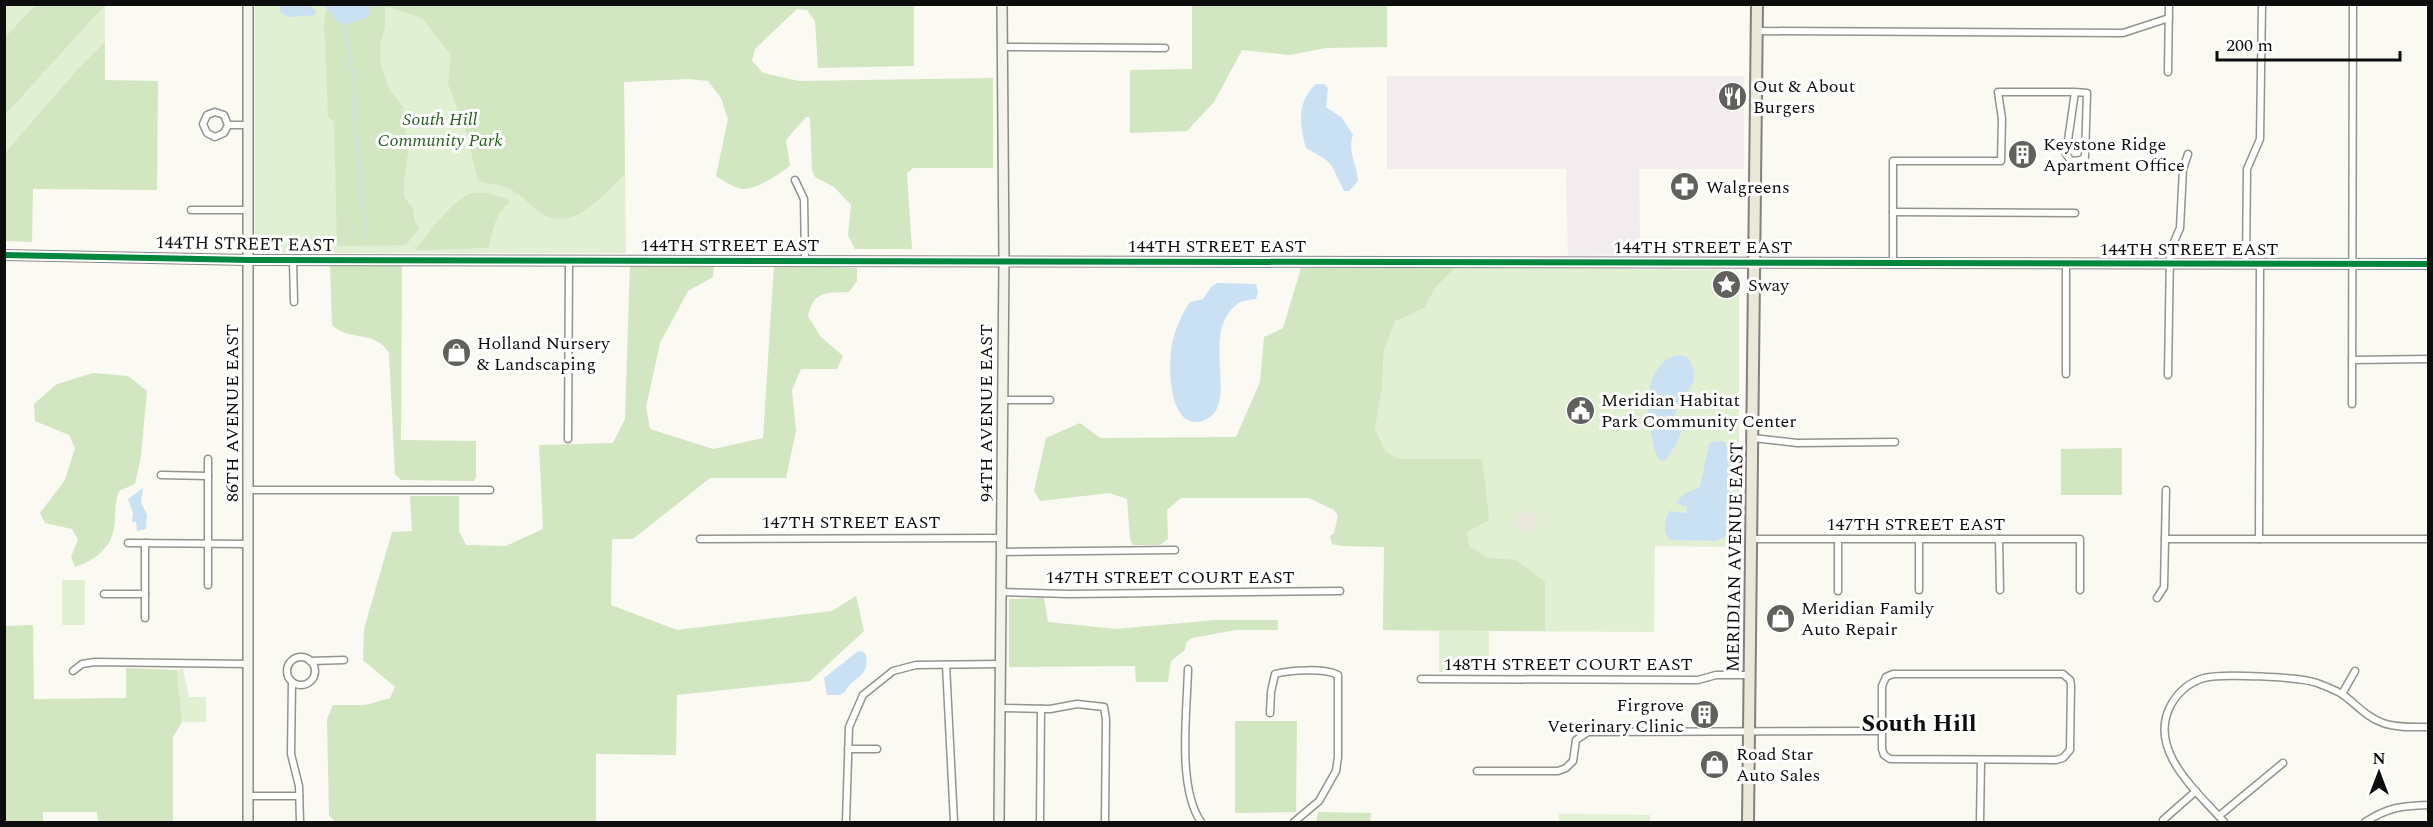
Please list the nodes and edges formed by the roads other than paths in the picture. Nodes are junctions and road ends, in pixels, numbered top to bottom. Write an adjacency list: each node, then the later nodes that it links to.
1 (248, 4): 14 (street, 86TH AVENUE EAST)
2 (1002, 4): 9 (street, 94TH AVENUE EAST)
3 (1757, 4): 8 (main road, MERIDIAN AVENUE EAST)
4 (2169, 4): 7 (street)
5 (2262, 4): 31 (street)
6 (2353, 4): 33 (street)
7 (2169, 18): 8 (street); 11 (street)
8 (1756, 31): 27 (main road, MERIDIAN AVENUE EAST)
9 (1003, 47): 10 (street); 26 (street, 94TH AVENUE EAST)
10 (1165, 48)
11 (2168, 72)
12 (2075, 92): 12 (street); 19 (street)
13 (228, 125): 13 (street); 14 (street)
14 (248, 125): 18 (street, 86TH AVENUE EAST)
15 (2188, 154): 30 (street)
16 (795, 180): 25 (street)
17 (191, 210): 18 (street)
18 (249, 210): 22 (street, 86TH AVENUE EAST)
19 (1893, 212): 20 (street); 28 (street)
20 (2075, 213)
21 (4, 255): 22 (street, 144TH STREET EAST)
22 (249, 260): 23 (street, 144TH STREET EAST); 49 (street, 86TH AVENUE EAST)
23 (293, 260): 24 (street, 144TH STREET EAST); 35 (street)
24 (569, 260): 25 (street, 144TH STREET EAST); 44 (street)
25 (805, 260): 26 (street, 144TH STREET EAST)
26 (1004, 260): 27 (street, 144TH STREET EAST); 40 (street, 94TH AVENUE EAST)
27 (1755, 262): 28 (street, 144TH STREET EAST); 43 (main road, MERIDIAN AVENUE EAST)
28 (1893, 263): 29 (street, 144TH STREET EAST)
29 (2066, 263): 30 (street, 144TH STREET EAST); 38 (street)
30 (2170, 264): 31 (street, 144TH STREET EAST); 39 (street)
31 (2246, 264): 32 (street, 144TH STREET EAST)
32 (2260, 264): 33 (street, 144TH STREET EAST); 59 (street)
33 (2353, 264): 34 (street, 144TH STREET EAST); 37 (street)
34 (2428, 264)
35 (294, 302)
36 (2428, 359): 37 (street)
37 (2352, 360): 42 (street)
38 (2066, 374)
39 (2168, 375)
40 (1002, 400): 41 (street); 52 (street, 94TH AVENUE EAST)
41 (1050, 400)
42 (2352, 404)
43 (1753, 438): 45 (street); 54 (main road, MERIDIAN AVENUE EAST)
44 (568, 439)
45 (1895, 442)
46 (208, 459): 48 (street)
47 (161, 475): 48 (street)
48 (208, 476): 63 (street)
49 (248, 490): 50 (street); 64 (street, 86TH AVENUE EAST)
50 (490, 490)
51 (2166, 490): 58 (street)
52 (1001, 538): 53 (street, 147TH STREET EAST); 66 (street, 94TH AVENUE EAST)
53 (700, 539)
54 (1751, 539): 55 (street, 147TH STREET EAST); 86 (main road, MERIDIAN AVENUE EAST)
55 (1838, 539): 56 (street, 147TH STREET EAST); 72 (street)
56 (1919, 539): 57 (street, 147TH STREET EAST); 68 (street)
57 (1999, 539): 69 (street); 70 (street, 147TH STREET EAST)
58 (2165, 539): 59 (street); 76 (street)
59 (2259, 539): 60 (street)
60 (2428, 539)
61 (128, 543): 62 (street)
62 (145, 543): 63 (street); 75 (street)
63 (208, 544): 64 (street); 67 (street)
64 (248, 544): 80 (street, 86TH AVENUE EAST)
65 (1175, 550): 66 (street)
66 (1001, 552): 73 (street, 94TH AVENUE EAST)
67 (208, 585)
68 (1919, 590)
69 (2000, 590)
70 (2080, 590)
71 (1340, 591): 73 (street, 147TH STREET COURT EAST)
72 (1838, 591)
73 (1000, 592): 81 (street, 94TH AVENUE EAST)
74 (104, 594): 75 (street)
75 (145, 594): 77 (street)
76 (2157, 598)
77 (145, 618)
78 (344, 660): 79 (street)
79 (310, 661): 88 (street); 88 (street)
80 (248, 664): 85 (street); 102 (street, 86TH AVENUE EAST)
81 (1000, 664): 82 (street); 90 (street, 94TH AVENUE EAST)
82 (946, 665): 96 (street); 110 (street)
83 (1188, 669): 114 (street)
84 (2355, 671): 89 (street)
85 (73, 672)
86 (1750, 675): 87 (street, 148TH STREET COURT EAST); 94 (main road, MERIDIAN AVENUE EAST)
87 (1421, 679)
88 (292, 682): 103 (street)
89 (2342, 694): 93 (street); 101 (street)
90 (1000, 708): 91 (street); 111 (street, 94TH AVENUE EAST)
91 (1041, 709): 112 (street); 113 (street)
92 (1270, 713): 115 (street)
93 (2428, 727)
94 (1749, 731): 95 (street); 100 (street); 116 (main road, MERIDIAN AVENUE EAST)
95 (1881, 731): 98 (street); 98 (street)
96 (848, 749): 97 (street); 109 (street)
97 (877, 749)
98 (1981, 760): 117 (street)
99 (2283, 763): 105 (street)
100 (1478, 771)
101 (2196, 791): 105 (street); 106 (street)
102 (248, 796): 103 (street); 107 (street, 86TH AVENUE EAST)
103 (299, 796): 108 (street)
104 (2428, 805): 119 (street)
105 (2219, 816): 118 (street)
106 (2163, 820)
107 (248, 822)
108 (300, 822)
109 (846, 822)
110 (954, 822)
111 (999, 822)
112 (1040, 822)
113 (1105, 822)
114 (1201, 822)
115 (1294, 822)
116 (1748, 822)
117 (1980, 822)
118 (2224, 822)
119 (2365, 822)

